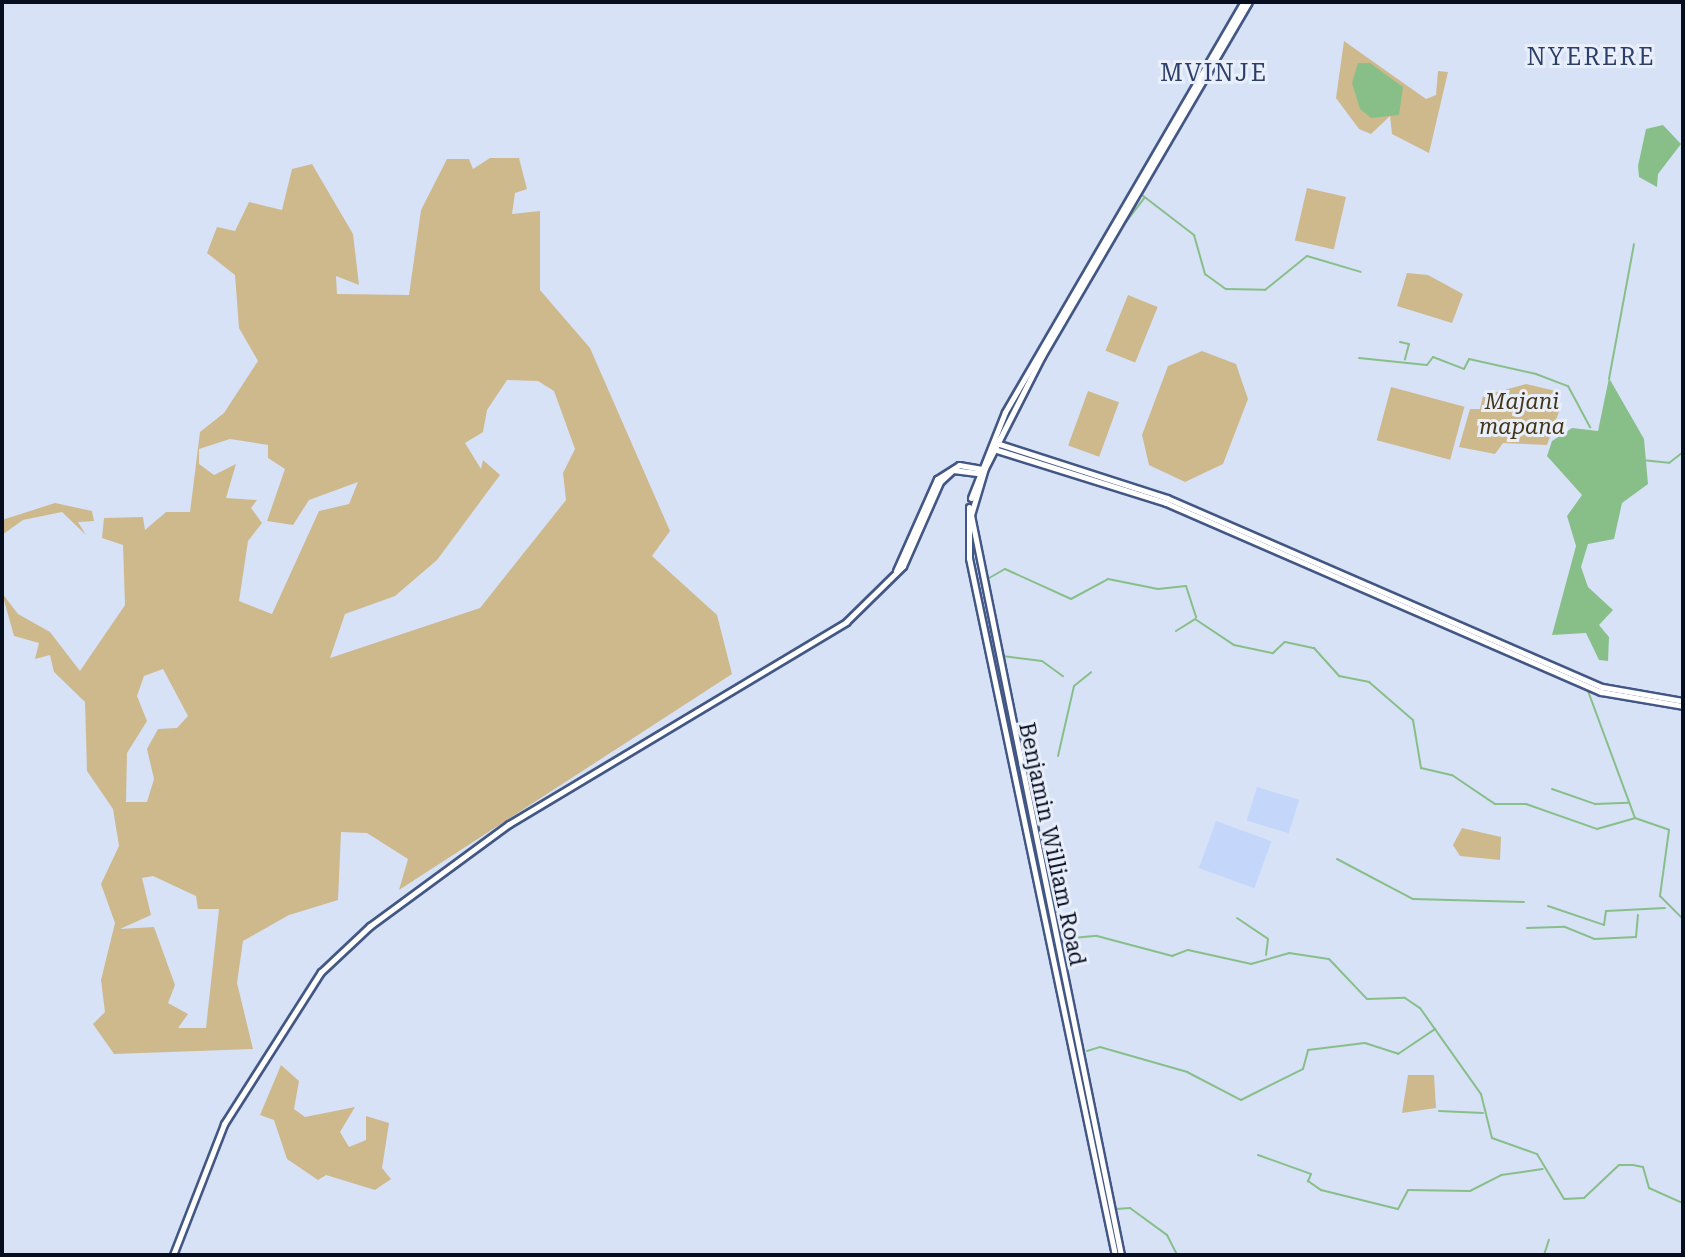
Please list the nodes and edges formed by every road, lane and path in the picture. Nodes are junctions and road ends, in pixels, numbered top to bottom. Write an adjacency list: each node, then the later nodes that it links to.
1 (1247, 2): 2 (main road, Benjamin William Road)
2 (996, 447): 3 (main road, Benjamin William Road); 4 (main road)
3 (982, 471): 5 (main road); 6 (main road, Benjamin William Road)
4 (1683, 704)
5 (173, 1255)
6 (1118, 1255)

